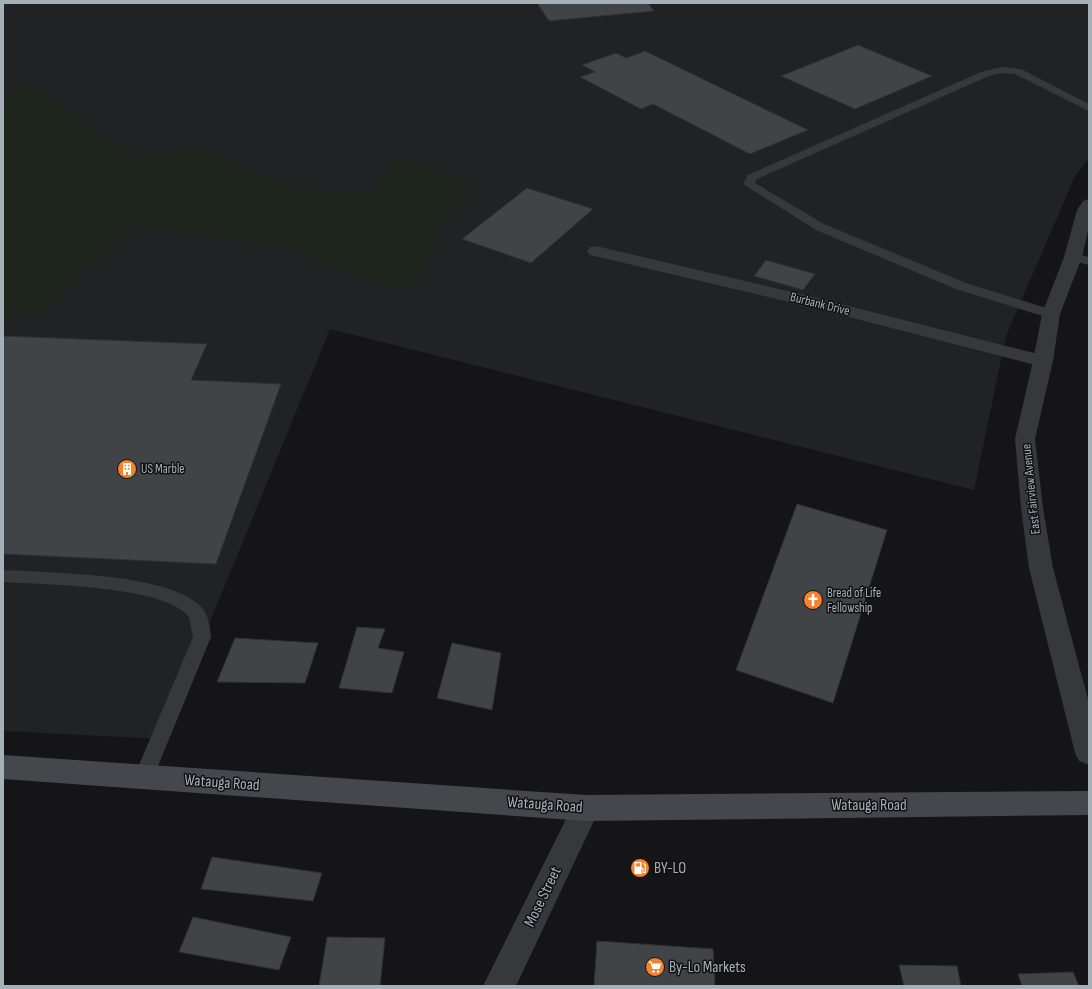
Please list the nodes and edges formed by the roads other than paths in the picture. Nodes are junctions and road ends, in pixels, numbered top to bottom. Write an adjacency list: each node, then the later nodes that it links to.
1 (1089, 108): 5 (lane)
2 (1089, 204): 4 (street, East Fairview Avenue)
3 (596, 251): 6 (street, Burbank Drive)
4 (1081, 259): 5 (street, East Fairview Avenue)
5 (1051, 314): 6 (street, East Fairview Avenue)
6 (1043, 361): 8 (street, East Fairview Avenue)
7 (3, 576): 10 (lane)
8 (1089, 753)
9 (3, 767): 10 (main road, Watauga Road)
10 (144, 777): 12 (main road, Watauga Road)
11 (1089, 803): 12 (main road, Watauga Road)
12 (586, 808): 13 (street, Mose Street)
13 (499, 986)

